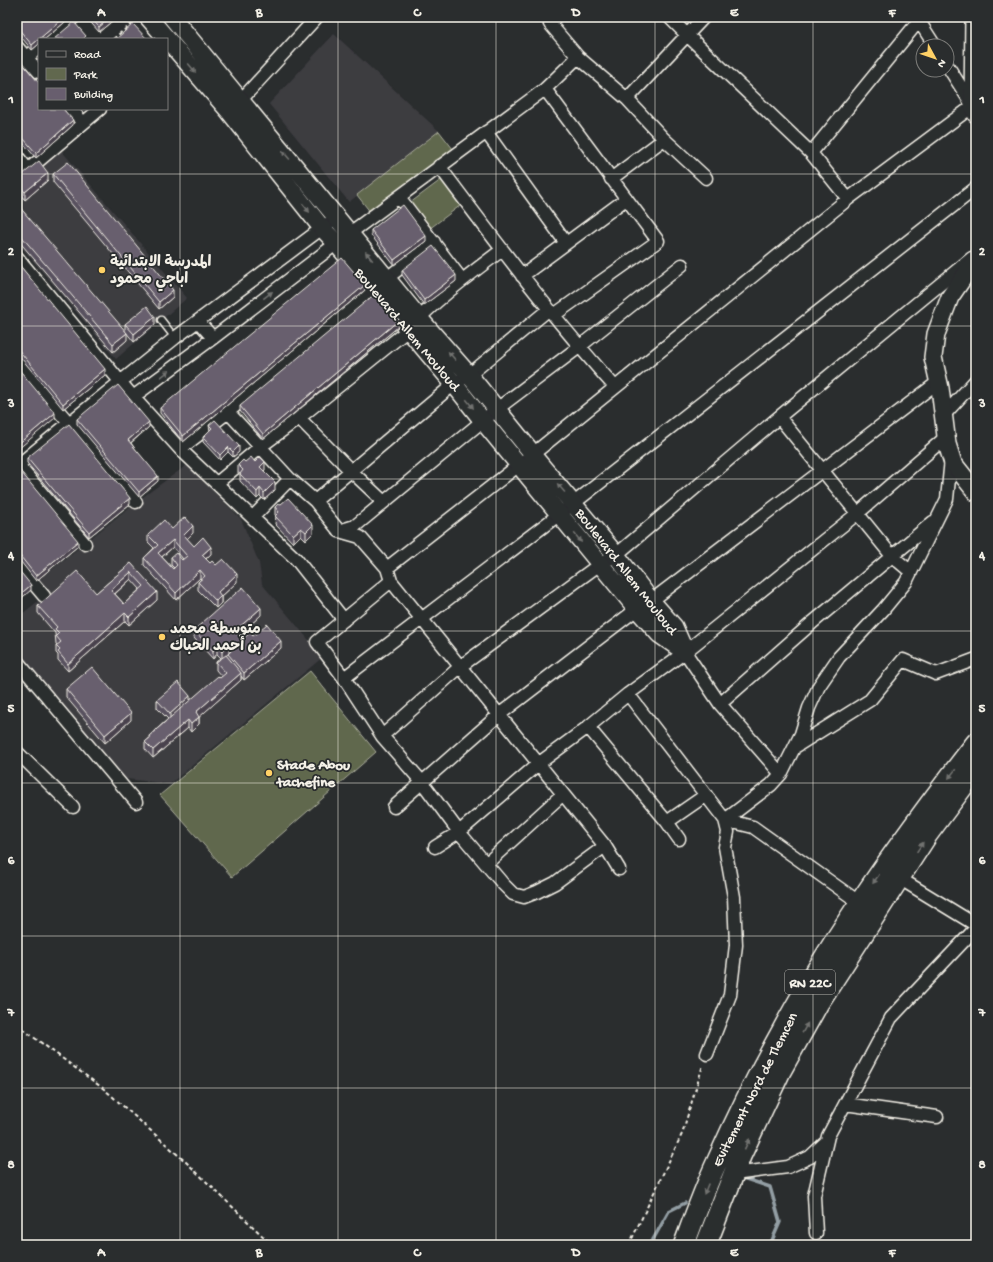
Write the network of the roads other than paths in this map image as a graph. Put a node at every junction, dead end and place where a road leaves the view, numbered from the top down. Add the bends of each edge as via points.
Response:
1 (74, 17) edge
2 (172, 17) edge
3 (317, 17) edge
4 (555, 17) edge
5 (669, 17) edge
6 (704, 17) edge
7 (974, 17) edge
8 (919, 18) edge
9 (141, 19) edge
10 (187, 34) junction
11 (687, 35) junction
12 (49, 38) edge
13 (159, 38) edge
14 (930, 38) edge
15 (17, 47) edge
16 (38, 48) edge
17 (170, 49) edge
18 (578, 57) junction
19 (27, 58) junction
20 (38, 71) edge
21 (955, 77) edge
22 (545, 89) junction
23 (627, 99) junction
24 (235, 106) junction
25 (73, 110) edge
26 (99, 110) edge
27 (975, 110) edge
28 (83, 123) junction
29 (486, 132) junction
30 (664, 139) junction
31 (811, 153) junction
32 (17, 156) edge
33 (439, 166) junction
34 (28, 170) junction
35 (706, 178) dead end
36 (611, 179) junction
37 (17, 180) edge
38 (976, 188) edge
39 (399, 198) junction
40 (848, 198) junction
41 (626, 199) junction
42 (337, 217) junction
43 (322, 228) junction
44 (343, 238) junction
45 (434, 242) junction
46 (566, 243) junction
47 (502, 250) junction
48 (976, 255) edge
49 (17, 257) edge
50 (976, 259) edge
51 (682, 265) dead end
52 (522, 276) junction
53 (388, 278) junction
54 (462, 280) junction
55 (375, 290) junction
56 (551, 312) junction
57 (161, 320) dead end
58 (198, 321) junction
59 (414, 324) junction
60 (175, 338) junction
61 (213, 338) junction
62 (579, 347) junction
63 (17, 362) edge
64 (469, 375) junction
65 (976, 380) edge
66 (120, 382) junction
67 (938, 382) junction
68 (454, 384) junction
69 (615, 387) junction
70 (134, 397) junction
71 (497, 409) junction
72 (228, 412) junction
73 (779, 416) junction
74 (943, 416) junction
75 (300, 418) junction
76 (483, 421) junction
77 (69, 423) junction
78 (946, 437) junction
79 (260, 447) junction
80 (180, 449) junction
81 (533, 454) junction
82 (951, 459) junction
83 (17, 465) edge
84 (520, 465) junction
85 (350, 470) junction
86 (823, 470) junction
87 (290, 479) junction
88 (217, 483) junction
89 (976, 491) edge
90 (315, 501) junction
91 (136, 502) dead end
92 (384, 502) junction
93 (574, 503) junction
94 (858, 513) junction
95 (560, 514) junction
96 (253, 517) junction
97 (937, 519) junction
98 (339, 531) junction
99 (85, 544) dead end
100 (616, 555) junction
101 (892, 556) junction
102 (17, 564) edge
103 (600, 564) junction
104 (387, 568) junction
105 (911, 572) junction
106 (391, 581) junction
107 (44, 596) dead end
108 (644, 605) junction
109 (422, 619) junction
110 (344, 620) junction
111 (685, 652) junction
112 (976, 659) edge
113 (18, 664) edge
114 (461, 666) junction
115 (344, 678) junction
116 (628, 694) junction
117 (720, 704) junction
118 (500, 714) junction
119 (588, 727) junction
120 (382, 736) junction
121 (976, 743) edge
122 (795, 747) junction
123 (17, 752) edge
124 (538, 764) junction
125 (976, 769) edge
126 (781, 774) junction
127 (422, 782) junction
128 (563, 794) junction
129 (706, 795) junction
130 (136, 802) dead end
131 (73, 807) dead end
132 (394, 807) dead end
133 (725, 820) junction
134 (667, 822) junction
135 (458, 832) junction
136 (679, 839) dead end
137 (605, 846) junction
138 (435, 847) dead end
139 (486, 864) junction
140 (619, 869) dead end
141 (899, 878) junction
142 (860, 902) junction
143 (976, 927) edge
144 (707, 1054) road end
145 (845, 1104) junction
146 (937, 1117) dead end
147 (826, 1142) junction
148 (734, 1174) junction
149 (816, 1233) dead end
150 (684, 1245) edge
151 (706, 1245) edge

1 - 12 street
2 - 10 main road, Boulevard Allem Mouloud
3 - 24 street
4 - 18 street via 550,24
5 - 11 street
6 - 11 street
7 - 27 main road
8 - 14 street
8 - 31 street
9 - 13 main road, Boulevard Allem Mouloud
10 - 17 street
10 - 24 main road, Boulevard Allem Mouloud
11 - 23 street
11 - 31 street
15 - 19 street
16 - 19 street
17 -> 24 main road, Boulevard Allem Mouloud
18 - 22 street
18 - 23 street
19 - 20 street
21 - 27 street
22 - 29 street
22 - 36 street
23 - 30 street
42 -> 24 main road, Boulevard Allem Mouloud
24 -> 43 main road, Boulevard Allem Mouloud
25 - 28 street
26 - 28 street
27 - 40 street
28 - 34 street
29 - 33 street
29 - 46 street
30 - 35 street
30 - 36 street
31 - 40 street
32 - 34 street
33 - 39 street
33 - 47 street
34 - 37 street
36 - 41 street
38 - 93 street
39 - 44 street
39 - 45 street
40 - 69 street
41 - 46 street
41 - 56 street via 658,241
42 - 43 street
42 - 44 main road, Boulevard Allem Mouloud
43 - 44 main road, Boulevard Allem Mouloud
43 - 58 street
53 -> 44 main road, Boulevard Allem Mouloud
44 - 55 main road, Boulevard Allem Mouloud
61 -> 44 street
45 - 53 street
45 - 54 street
46 - 52 street
47 - 52 street
47 - 54 street
48 - 73 street
49 - 66 street
50 - 67 main road via 950,297 936,334 933,357
51 - 62 street
52 - 56 street
53 - 55 street
53 - 59 main road, Boulevard Allem Mouloud
54 - 59 street
55 - 59 main road, Boulevard Allem Mouloud
55 - 72 street
56 - 62 street
56 - 64 street
57 - 60 lane
58 - 60 street
58 - 61 street
64 -> 59 main road, Boulevard Allem Mouloud
59 - 68 main road, Boulevard Allem Mouloud
59 - 75 street
60 - 66 street
70 -> 61 street
62 - 69 street
62 - 71 street
63 - 77 street
64 - 68 street
64 - 71 main road, Boulevard Allem Mouloud
65 - 74 street
66 - 70 street
66 - 77 street
67 - 74 main road
67 - 86 street
68 -> 76 main road, Boulevard Allem Mouloud
68 - 85 street
69 - 81 street
70 - 80 street
71 - 76 street
71 - 81 main road, Boulevard Allem Mouloud
72 - 79 street
72 - 80 street
73 - 86 street
73 - 100 street
74 - 78 main road
75 - 79 street
75 - 85 street
76 - 84 main road, Boulevard Allem Mouloud
76 - 92 street
77 - 83 street
77 - 91 street
78 - 82 main road
78 - 94 street
79 - 87 street
79 - 88 street
80 - 88 street
81 - 84 street
93 -> 81 main road, Boulevard Allem Mouloud
82 - 89 main road
82 - 97 street via 947,499
83 - 99 street
84 - 95 main road, Boulevard Allem Mouloud
84 - 104 street
85 - 90 street
85 - 92 street
86 - 94 street
86 - 108 street
87 - 90 street
87 - 96 street
88 - 96 street
90 - 98 street
92 - 98 street via 355,526
93 - 95 street
93 - 100 main road, Boulevard Allem Mouloud
94 - 101 street
94 - 111 street
95 -> 103 main road, Boulevard Allem Mouloud
95 - 109 street
96 - 110 street via 296,559
97 - 101 street
97 - 105 street
98 - 104 street via 360,537
100 - 103 street
100 - 108 main road, Boulevard Allem Mouloud
101 - 105 street
101 - 117 street
102 - 107 street
103 - 108 main road, Boulevard Allem Mouloud
103 - 114 street
104 - 106 street
105 - 122 street via 883,610 839,657 819,686
106 - 109 street
106 - 110 street
108 - 111 main road, Boulevard Allem Mouloud via 674,627
108 - 118 street
109 - 114 street
109 - 115 street
110 - 115 street via 317,642
111 - 116 street
111 - 117 street
112 - 122 street via 936,674 903,660 870,700
113 - 130 street
114 - 118 street
114 - 120 street
115 - 120 street
116 - 119 street
116 - 129 street
117 - 126 street
118 - 124 street
118 - 127 street
119 - 124 street
119 - 134 street
120 - 127 street
121 -> 142 highway, Evitement Nord de Tlemcen / RN 22C via 918,818
122 - 126 street
123 - 131 street
124 - 128 street
124 - 135 street
141 -> 125 highway, Evitement Nord de Tlemcen / RN 22C
126 - 133 street via 771,785
127 - 132 street
127 - 135 street
128 - 137 street
128 - 139 street
129 - 133 street
129 - 134 street
133 - 142 street via 753,826
133 - 144 street via 728,832 725,846 734,897 736,945 730,995
134 - 136 street
135 - 138 street
135 - 139 street
137 - 139 street via 555,883 524,897 513,894
137 - 140 street
141 - 143 street
148 -> 141 highway, Evitement Nord de Tlemcen / RN 22C via 780,1072 802,1032
142 -> 150 highway, Evitement Nord de Tlemcen / RN 22C via 808,986 757,1079 716,1164
143 - 145 street via 891,1018
145 - 146 street
145 - 147 street
147 - 148 street via 810,1157 788,1166
147 - 149 street via 814,1196
148 - 151 highway, Evitement Nord de Tlemcen / RN 22C

